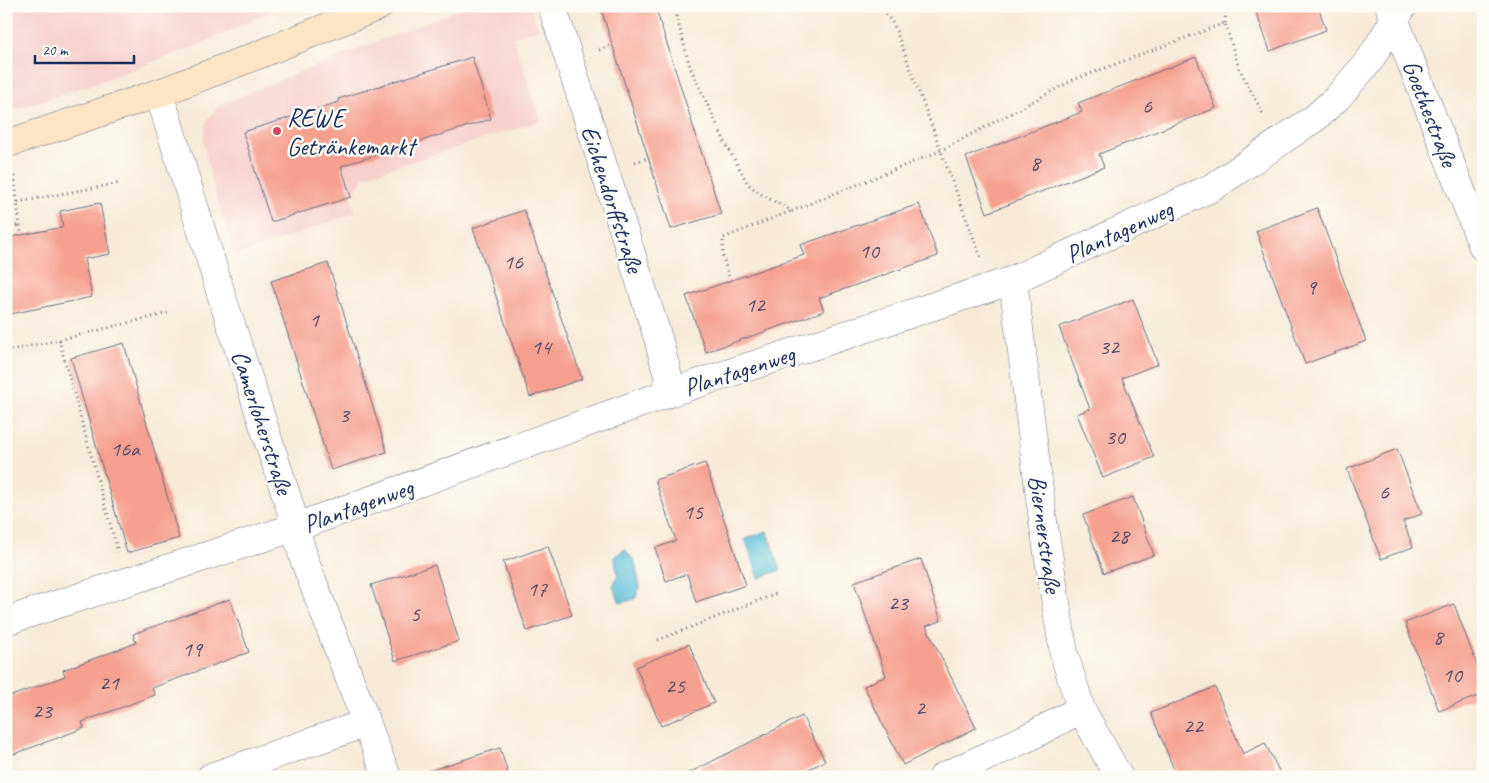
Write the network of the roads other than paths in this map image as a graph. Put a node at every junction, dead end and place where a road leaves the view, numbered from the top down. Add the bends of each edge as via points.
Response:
1 (379, 6) edge
2 (552, 6) edge
3 (1396, 11) edge
4 (159, 92) junction
5 (6, 144) edge
6 (1483, 247) edge
7 (1013, 280) junction
8 (672, 392) junction
9 (296, 527) junction
10 (6, 621) edge
11 (1081, 710) junction
12 (366, 723) junction
13 (211, 777) edge
14 (387, 777) edge
15 (943, 777) edge
16 (1119, 777) edge

1 - 4 street
2 - 8 street, Eichendorffstraße via 658,338
3 - 6 street, Goethestraße
3 - 7 street, Plantagenweg via 1368,61 1337,98 1278,144 1213,188
4 - 5 street
4 - 9 street, Camerloherstraße
7 - 8 street, Plantagenweg
7 - 11 street, Biernerstraße via 1056,604 1064,654
8 - 9 street, Plantagenweg
9 - 10 street, Plantagenweg
9 - 12 street, Camerloherstraße via 304,559
11 - 15 street
11 - 16 street, Biernerstraße
12 - 13 street
12 - 14 street, Camerloherstraße

